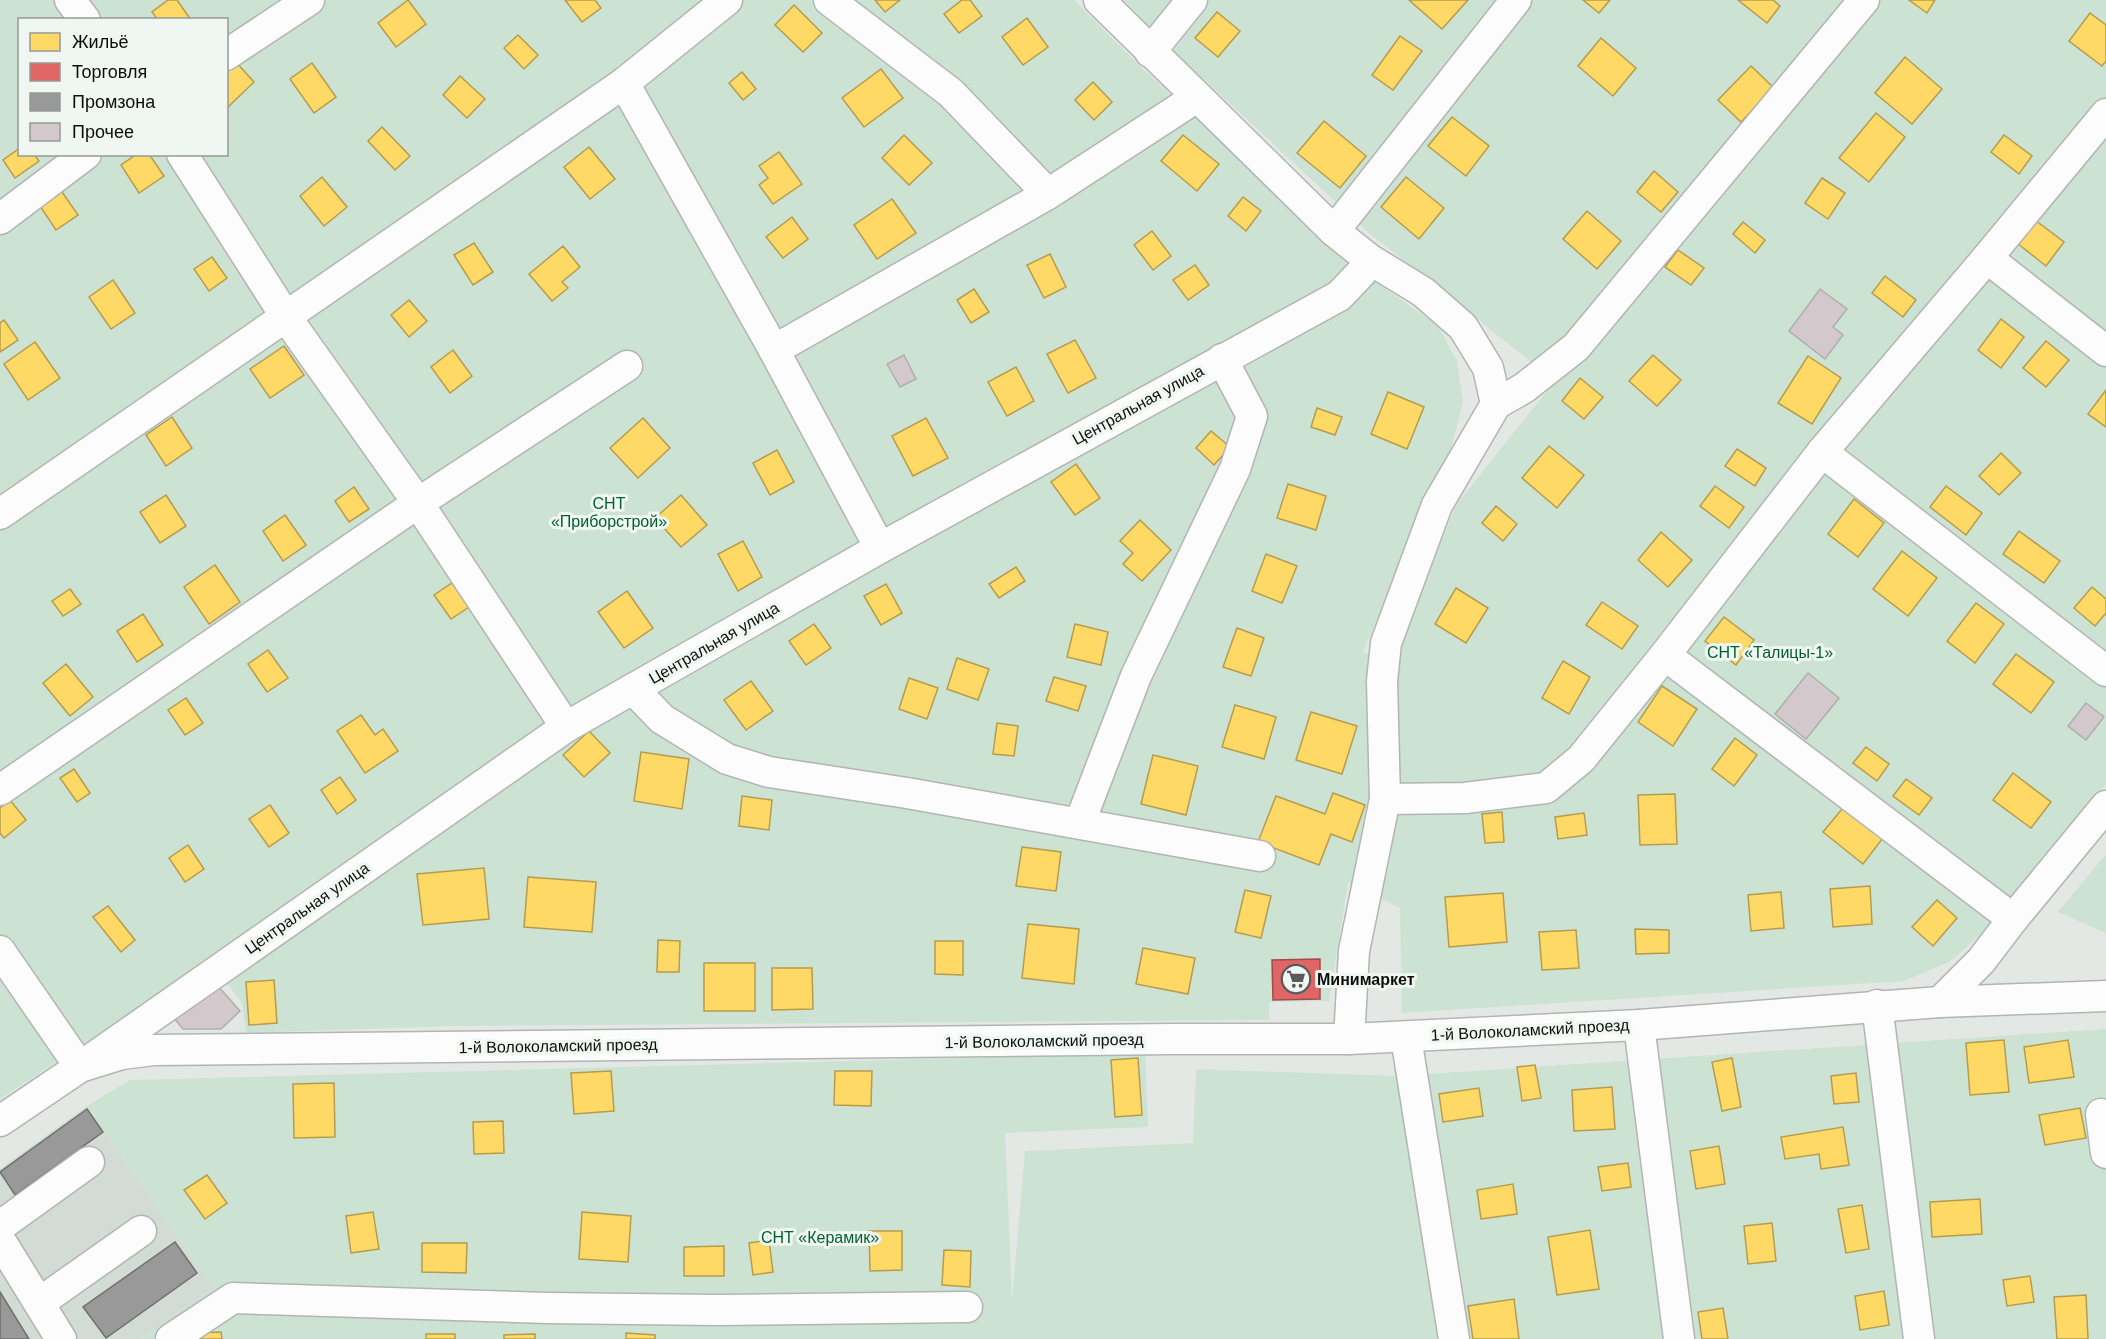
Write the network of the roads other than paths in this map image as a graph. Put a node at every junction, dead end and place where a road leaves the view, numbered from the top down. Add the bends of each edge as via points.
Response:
1 (70, 0) edge
2 (309, 0) edge
3 (727, 0) edge
4 (829, 0) edge
5 (1099, 0) edge
6 (1192, 0) edge
7 (1516, 0) edge
8 (1864, 0) edge
9 (84, 18) edge
10 (1150, 52) junction
11 (228, 54) edge
12 (624, 83) junction
13 (1197, 97) junction
14 (2106, 114) edge
15 (83, 156) edge
16 (183, 156) edge
17 (1048, 194) junction
18 (0, 219) edge
19 (1334, 231) junction
20 (1987, 258) junction
21 (1369, 259) junction
22 (286, 317) junction
23 (774, 350) junction
24 (2106, 351) edge
25 (1222, 359) junction
26 (627, 366) dead end
27 (1496, 404) junction
28 (1822, 452) junction
29 (418, 503) junction
30 (0, 514) edge
31 (880, 549) junction
32 (1665, 655) junction
33 (2106, 671) edge
34 (633, 689) junction
35 (566, 727) junction
36 (0, 790) edge
37 (1385, 799) junction
38 (2106, 806) edge
39 (1080, 822) junction
40 (1260, 856) dead end
41 (2013, 919) junction
42 (0, 951) edge
43 (2106, 996) edge
44 (1940, 1002) junction
45 (1877, 1005) junction
46 (1639, 1025) junction
47 (1406, 1037) junction
48 (1349, 1039) junction
49 (80, 1067) junction
50 (2101, 1114) dead end
51 (0, 1121) edge
52 (2106, 1153) edge
53 (89, 1162) dead end
54 (0, 1226) edge
55 (141, 1231) dead end
56 (0, 1240) edge
57 (39, 1303) junction
58 (967, 1307) dead end
59 (61, 1339) edge
60 (171, 1339) edge
61 (1454, 1339) edge
62 (1679, 1339) edge
63 (1919, 1339) edge

1 - 9 street
2 - 11 street
3 - 12 street
4 - 17 street via 951,93
5 - 10 street
6 - 10 street
7 - 19 street
8 - 27 street via 1576,347 1524,388
10 - 13 street
12 - 22 street
12 - 23 street
13 - 17 street
13 - 19 street
14 - 20 street
15 - 18 street
16 - 22 street
17 - 23 street
19 - 21 street
20 - 24 street
20 - 28 street
21 - 25 street, Центральная улица via 1339,296
21 - 27 street via 1423,292 1463,327 1488,368
22 - 29 street
22 - 30 street
23 - 31 street
25 - 31 street, Центральная улица
25 - 39 street via 1252,416 1235,469 1136,676
26 - 29 street
27 - 37 street via 1437,505 1386,643 1382,681
28 - 32 street
28 - 33 street
29 - 35 street
29 - 36 street
31 - 34 street, Центральная улица
32 - 37 street via 1581,759 1546,788 1465,798
32 - 41 street
34 - 35 street, Центральная улица
34 - 39 street via 662,719 726,759 769,772
35 - 49 street, Центральная улица
37 - 48 street via 1354,951
38 - 41 street
39 - 40 street
41 - 44 street via 1981,961
42 - 49 street
43 - 44 street, 1-й Волоколамский проезд
44 - 45 street, 1-й Волоколамский проезд
45 - 46 street, 1-й Волоколамский проезд
45 - 63 street
46 - 47 street, 1-й Волоколамский проезд
46 - 62 street
47 - 48 street, 1-й Волоколамский проезд
47 - 61 street
48 - 49 street, 1-й Волоколамский проезд via 181,1049 122,1054
49 - 51 street, 1-й Волоколамский проезд
50 - 52 street
53 - 54 street
55 - 57 street
56 - 57 street
57 - 59 street
58 - 60 street via 581,1309 233,1298

